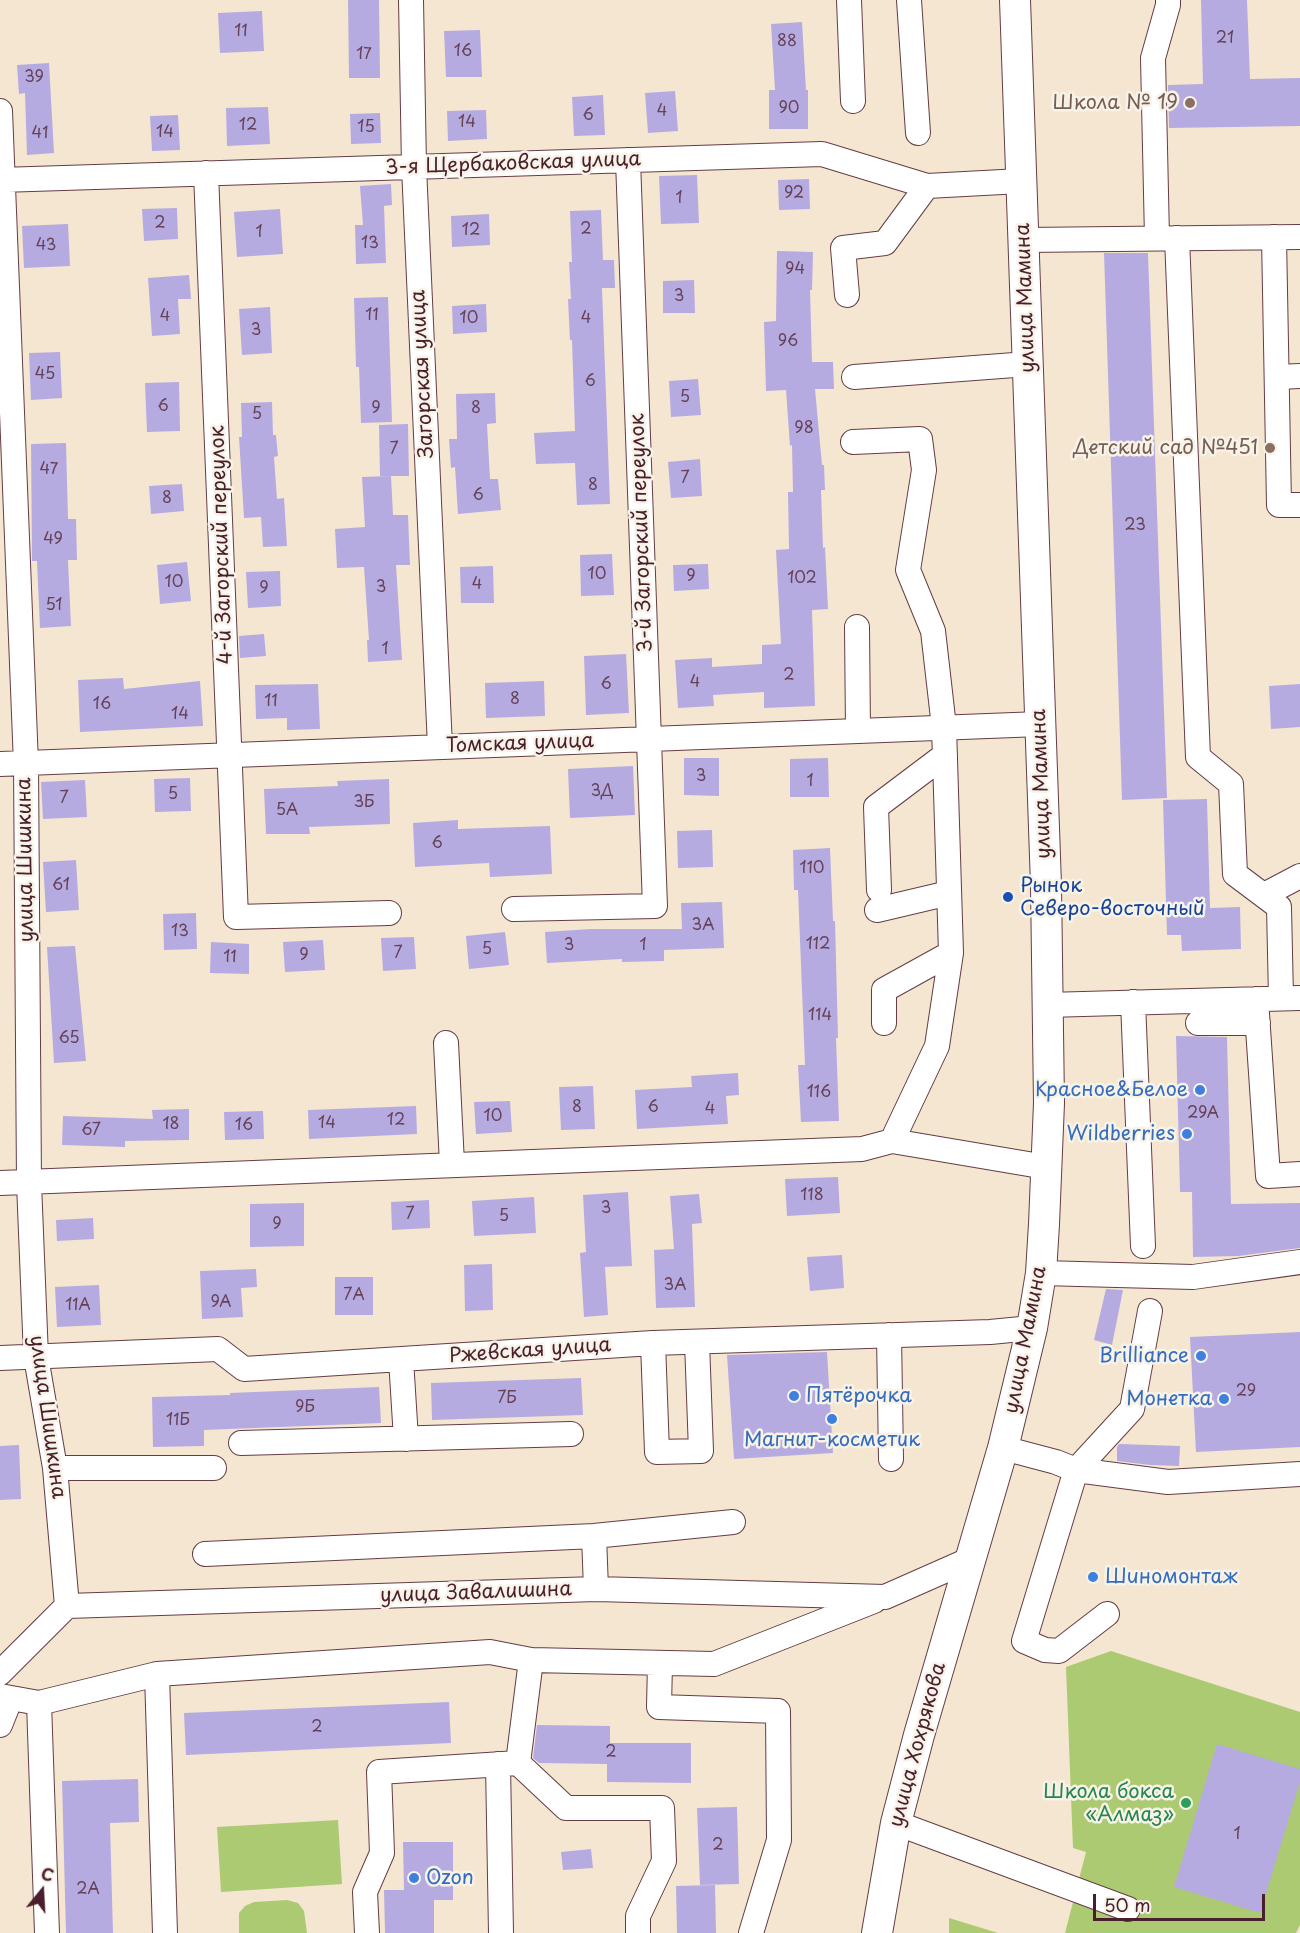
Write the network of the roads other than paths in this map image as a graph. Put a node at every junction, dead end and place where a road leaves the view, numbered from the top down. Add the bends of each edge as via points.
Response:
1 (411, 0) edge
2 (849, 0) edge
3 (909, 0) edge
4 (1015, 0) edge
5 (1168, 0) edge
6 (853, 101) dead end
7 (0, 111) edge
8 (918, 133) dead end
9 (628, 160) junction
10 (414, 167) junction
11 (206, 173) junction
12 (1, 180) edge
13 (1021, 181) junction
14 (927, 186) junction
15 (1274, 237) junction
16 (1300, 237) edge
17 (1167, 238) junction
18 (1024, 240) junction
19 (847, 296) dead end
20 (1028, 364) junction
21 (1288, 376) edge
22 (854, 377) dead end
23 (853, 442) dead end
24 (1300, 505) edge
25 (857, 627) dead end
26 (1041, 724) junction
27 (944, 727) junction
28 (858, 731) junction
29 (649, 739) junction
30 (440, 747) junction
31 (945, 755) junction
32 (231, 756) junction
33 (0, 764) edge
34 (26, 764) junction
35 (1300, 876) edge
36 (949, 893) junction
37 (1264, 895) junction
38 (514, 909) dead end
39 (389, 913) dead end
40 (951, 953) junction
41 (1290, 998) edge
42 (1256, 999) junction
43 (1134, 1002) junction
44 (1047, 1005) junction
45 (884, 1023) dead end
46 (1198, 1023) dead end
47 (1258, 1023) junction
48 (446, 1043) dead end
49 (892, 1141) junction
50 (452, 1164) junction
51 (1046, 1167) junction
52 (1300, 1174) edge
53 (0, 1183) edge
54 (29, 1183) junction
55 (1143, 1246) dead end
56 (1300, 1262) edge
57 (1041, 1273) junction
58 (1150, 1311) dead end
59 (1032, 1328) junction
60 (889, 1335) junction
61 (696, 1342) junction
62 (653, 1343) junction
63 (36, 1357) junction
64 (0, 1358) edge
65 (401, 1359) junction
66 (571, 1434) dead end
67 (406, 1439) junction
68 (241, 1443) dead end
69 (1003, 1448) junction
70 (891, 1459) dead end
71 (56, 1468) junction
72 (214, 1468) dead end
73 (1076, 1470) junction
74 (1300, 1474) edge
75 (733, 1522) dead end
76 (594, 1536) junction
77 (205, 1554) dead end
78 (971, 1559) junction
79 (596, 1589) junction
80 (885, 1597) junction
81 (67, 1606) junction
82 (1107, 1614) dead end
83 (531, 1660) junction
84 (660, 1663) junction
85 (0, 1673) edge
86 (157, 1674) junction
87 (5, 1698) edge
88 (39, 1703) junction
89 (0, 1725) edge
90 (508, 1763) junction
91 (896, 1823) junction
92 (1128, 1909) dead end
93 (47, 1933) edge
94 (165, 1933) edge
95 (367, 1933) edge
96 (501, 1933) edge
97 (638, 1933) edge
98 (750, 1933) edge
99 (877, 1933) edge

1 - 10 street, Загорская улица
2 - 6 street
3 - 8 street
4 - 13 main road, улица Мамина
5 - 17 street via 1153,58
7 - 12 street, улица Шишкина
9 - 10 street, 3-я Щербаковская улица
9 - 14 street, 3-я Щербаковская улица via 822,154
9 - 29 street, 3-й Загорский переулок
10 - 11 street, 3-я Щербаковская улица
10 - 30 street, Загорская улица
11 - 12 street, 3-я Щербаковская улица
11 - 32 street, 4-й Загорский переулок
12 - 34 street, улица Шишкина
13 - 14 street, 3-я Щербаковская улица
13 - 18 main road, улица Мамина
14 - 19 street via 885,243 843,248
15 - 16 street
15 - 17 street
15 - 21 street
17 - 18 street
17 - 37 street via 1198,757 1231,784 1236,874
18 - 20 main road, улица Мамина
20 - 22 street
20 - 26 main road, улица Мамина
21 - 24 street via 1279,506
23 - 27 street via 920,439 924,470 908,570 933,631
25 - 28 street
26 - 27 street, Томская улица
26 - 44 main road, улица Мамина
27 - 28 street, Томская улица
27 - 31 street
28 - 29 street, Томская улица
29 - 30 street, Томская улица
29 - 38 street, 3-й Загорский переулок via 655,906
30 - 32 street, Томская улица
31 - 36 street
31 - 36 street via 876,807 878,900
32 - 34 street, Томская улица
32 - 39 street, 4-й Загорский переулок via 236,917
33 - 34 street, Томская улица
34 - 54 street, улица Шишкина
35 - 37 street
36 - 40 street
37 - 41 street via 1279,907
40 - 45 street via 884,990
40 - 49 street via 937,1046
41 - 42 street
42 - 43 street
42 - 47 street
43 - 44 street
43 - 55 street
44 - 51 main road, улица Мамина
46 - 47 street
47 - 52 street via 1268,1176
48 - 50 street
49 - 50 street via 862,1149
49 - 51 street
50 - 54 street
51 - 57 main road, улица Мамина
53 - 54 street
54 - 63 street, улица Шишкина
56 - 57 street via 1193,1277
57 - 59 main road, улица Мамина
58 - 73 street via 1132,1408
59 - 60 street, Ржевская улица
59 - 69 main road, улица Мамина
60 - 61 street, Ржевская улица
60 - 70 street
61 - 62 street, Ржевская улица
61 - 62 street via 701,1451 668,1452 657,1452
62 - 65 street, Ржевская улица
63 - 64 street, Ржевская улица
63 - 65 street, Ржевская улица via 218,1349 244,1369
63 - 71 street, улица Шишкина
65 - 67 street
66 - 67 street
67 - 68 street
69 - 73 street
69 - 78 main road, улица Мамина
71 - 72 street
71 - 81 street, улица Шишкина
73 - 74 street via 1167,1482
73 - 82 street via 1024,1641 1046,1650 1059,1650
75 - 76 street
76 - 77 street
76 - 79 street
78 - 80 street, улица Завалишина
78 - 91 main road, улица Хохрякова
79 - 80 street, улица Завалишина
79 - 81 street, улица Завалишина
80 - 84 street via 714,1664
81 - 85 street
83 - 84 street
83 - 86 street via 490,1652
83 - 90 street
84 - 98 street via 659,1707 778,1711 779,1840
86 - 88 street
86 - 94 street
87 - 88 street
87 - 89 street
88 - 93 street
90 - 95 street via 380,1772 382,1852 365,1892
90 - 96 street
90 - 97 street via 566,1808 662,1808 664,1861 638,1916
91 - 92 street
91 - 99 main road, улица Хохрякова

